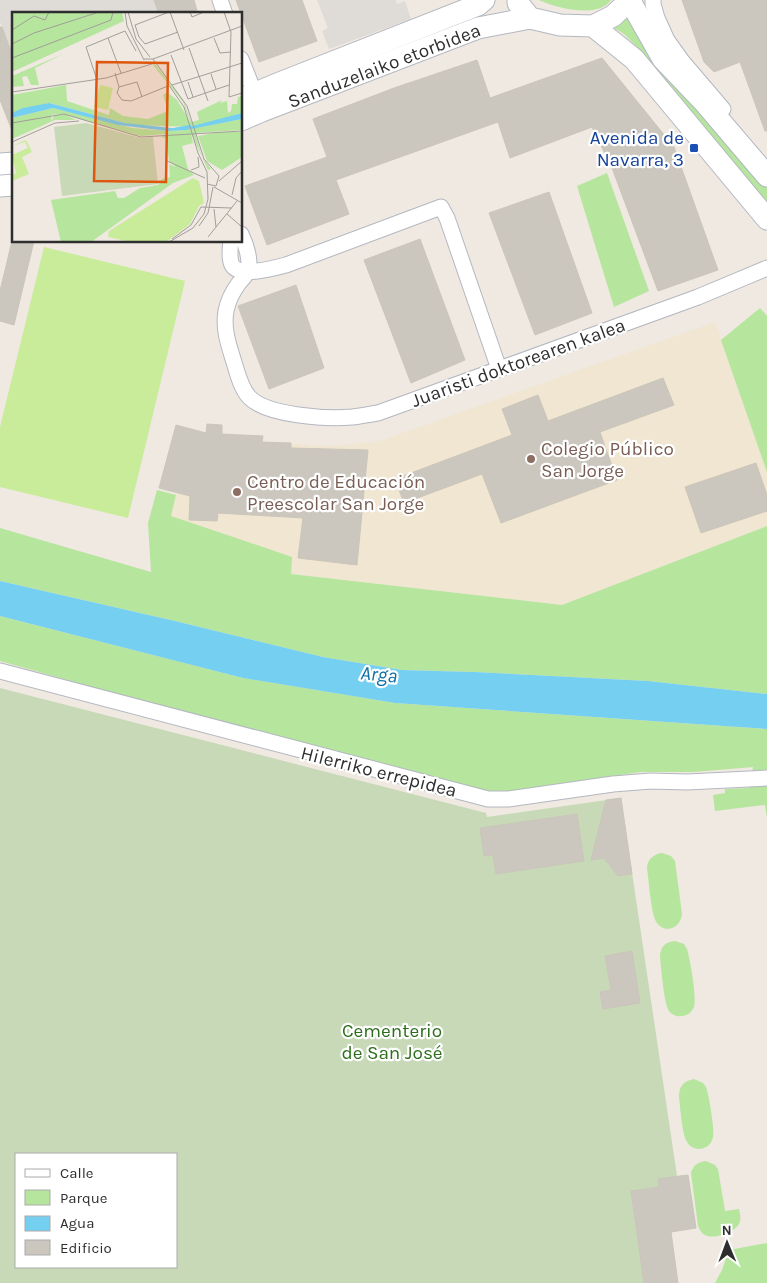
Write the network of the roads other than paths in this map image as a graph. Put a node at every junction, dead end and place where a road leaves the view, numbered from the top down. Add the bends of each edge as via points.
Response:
1 (220, 0) edge
2 (484, 0) edge
3 (518, 0) edge
4 (630, 0) edge
5 (653, 0) edge
6 (224, 12) edge
7 (530, 18) junction
8 (593, 26) junction
9 (242, 63) edge
10 (252, 101) edge
11 (242, 118) edge
12 (737, 140) junction
13 (767, 176) edge
14 (767, 218) edge
15 (242, 238) edge
16 (231, 242) edge
17 (767, 268) edge
18 (248, 272) junction
19 (500, 369) junction
20 (0, 671) edge
21 (767, 778) edge

1 - 6 street
2 - 10 main road, Sanduzelaiko etorbidea
3 - 7 main road
4 - 8 main road via 613,16
4 - 12 main road via 663,59
5 - 12 street via 667,40 725,111
7 - 8 main road via 560,25
7 - 10 main road, Sanduzelaiko etorbidea via 478,28
8 - 14 main road via 634,59
9 - 10 street
10 - 11 main road, Sanduzelaiko etorbidea
12 - 13 main road
15 - 18 street
16 - 18 street via 232,266
17 - 19 street, Juaristi doktorearen kalea via 698,297
18 - 19 street via 286,265 441,207
18 - 19 street, Juaristi doktorearen kalea via 229,300 224,328 245,390 262,406 319,417 378,413
20 - 21 street, Hilerriko errepidea via 488,799 651,781

